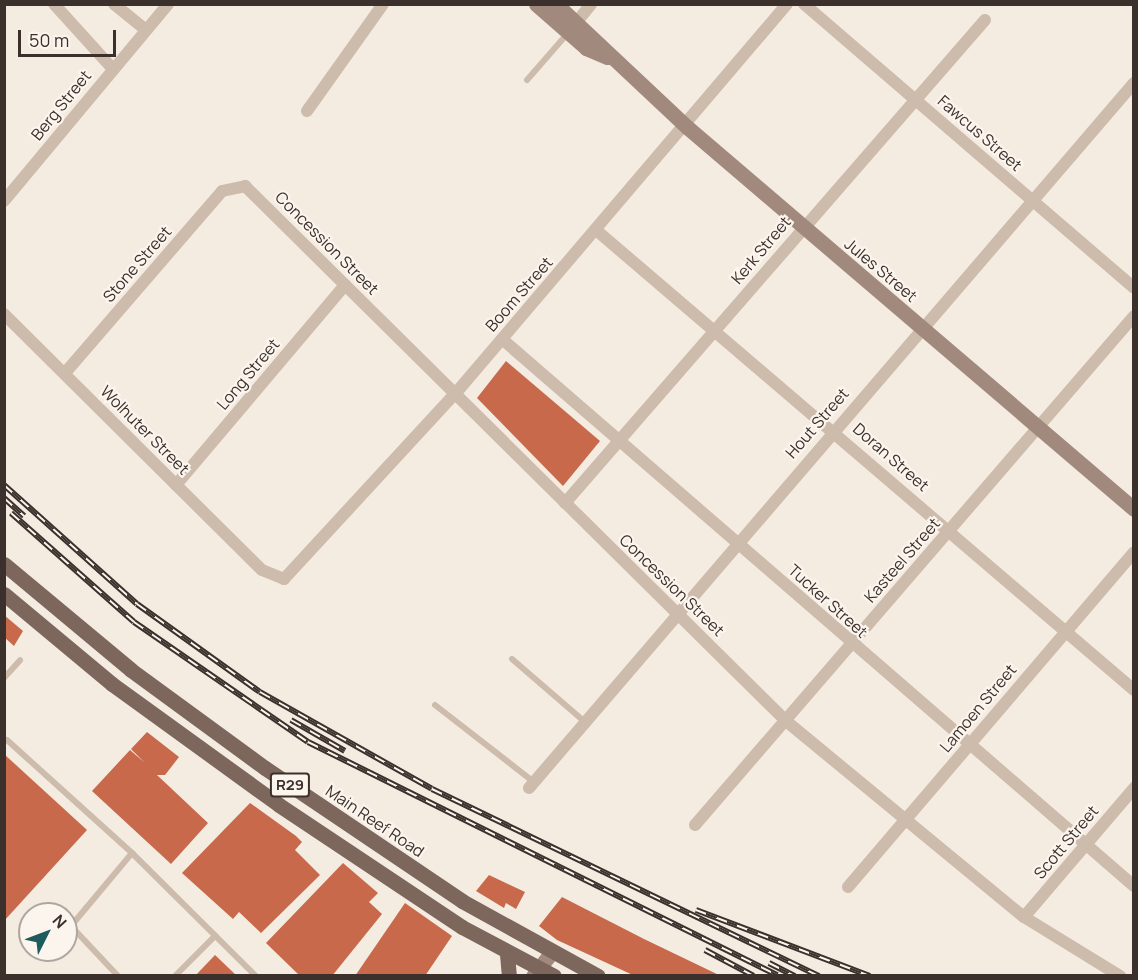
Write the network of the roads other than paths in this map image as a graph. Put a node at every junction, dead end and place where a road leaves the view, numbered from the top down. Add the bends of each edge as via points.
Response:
1 (54, 4) edge
2 (114, 4) edge
3 (168, 4) edge
4 (383, 4) edge
5 (536, 4) edge
6 (556, 4) edge
7 (591, 4) edge
8 (787, 4) edge
9 (804, 4) edge
10 (985, 20) dead end
11 (572, 27) junction
12 (146, 30) junction
13 (112, 68) junction
14 (527, 80) dead end
15 (1133, 84) edge
16 (915, 99) junction
17 (307, 111) dead end
18 (687, 127) junction
19 (239, 184) joint
20 (1032, 199) junction
21 (4, 201) edge
22 (802, 226) junction
23 (596, 230) junction
24 (345, 285) junction
25 (1134, 288) edge
26 (4, 314) edge
27 (1134, 316) edge
28 (921, 327) junction
29 (715, 330) junction
30 (502, 339) junction
31 (64, 373) junction
32 (455, 394) junction
33 (833, 429) junction
34 (1040, 429) junction
35 (618, 441) junction
36 (176, 485) junction
37 (565, 503) junction
38 (1134, 509) edge
39 (950, 530) junction
40 (736, 540) junction
41 (1134, 552) edge
42 (4, 564) edge
43 (262, 570) joint
44 (4, 594) edge
45 (677, 613) junction
46 (1065, 632) junction
47 (851, 644) junction
48 (512, 659) dead end
49 (20, 660) dead end
50 (4, 678) edge
51 (1134, 690) edge
52 (435, 705) dead end
53 (786, 721) junction
54 (585, 722) junction
55 (7, 740) dead end
56 (968, 744) junction
57 (531, 785) joint
58 (1134, 788) edge
59 (903, 822) junction
60 (694, 825) dead end
61 (1084, 846) junction
62 (132, 853) junction
63 (1134, 886) edge
64 (848, 887) dead end
65 (1024, 917) junction
66 (215, 936) junction
67 (551, 953) junction
68 (507, 954) junction
69 (536, 972) edge
70 (1118, 974) edge
71 (118, 975) edge
72 (175, 975) edge
73 (256, 975) edge
74 (509, 975) edge
75 (554, 975) edge
76 (598, 975) edge

1 - 13 street
2 - 12 street
3 - 12 street, Berg Street
4 - 17 street
5 - 11 main road, Jules Street
6 - 11 main road, Jules Street
7 - 11 street
8 - 18 street, Boom Street
9 - 16 street, Fawcus Street
10 - 16 street, Kerk Street
11 - 14 lane
11 - 18 main road, Jules Street
12 - 13 street, Berg Street
13 - 21 street, Berg Street
15 - 20 street, Hout Street
16 - 20 street, Fawcus Street
16 - 22 street, Kerk Street
18 - 22 main road, Jules Street
18 - 23 street, Boom Street
19 - 24 street, Concession Street
19 - 31 street, Stone Street via 222,191
20 - 25 street, Fawcus Street
20 - 28 street, Hout Street
22 - 28 main road, Jules Street
22 - 29 street, Kerk Street
23 - 29 street, Doran Street
23 - 30 street, Boom Street
24 - 32 street, Concession Street
24 - 36 street, Long Street
26 - 31 street, Wolhuter Street
27 - 34 street, Kasteel Street
28 - 33 street, Hout Street
28 - 34 main road, Jules Street
29 - 33 street, Doran Street
29 - 35 street, Kerk Street
30 - 32 street, Boom Street
30 - 35 street, Tucker Street
31 - 36 street, Wolhuter Street
32 - 37 street, Concession Street
32 - 43 street, Boom Street via 290,575 277,580
33 - 39 street, Doran Street
33 - 40 street, Hout Street
34 - 38 main road, Jules Street
34 - 39 street, Kasteel Street
35 - 37 street, Kerk Street
35 - 40 street, Tucker Street
36 - 43 street, Wolhuter Street
37 - 45 street, Concession Street
39 - 46 street, Doran Street
39 - 47 street, Kasteel Street
40 - 45 street, Hout Street
40 - 47 street, Tucker Street
41 - 46 street, Lamoen Street
42 - 67 main road, Main Reef Road / R29 via 131,670 265,768 416,871
44 - 68 main road, R29 via 203,752
45 - 53 street, Concession Street
45 - 54 street, Hout Street
46 - 51 street, Doran Street
46 - 56 street, Lamoen Street
47 - 53 street, Kasteel Street
47 - 56 street, Tucker Street
48 - 54 lane
49 - 50 lane
52 - 57 lane
53 - 59 street, Concession Street
53 - 60 street, Kasteel Street
54 - 57 street, Hout Street
55 - 62 lane
56 - 59 street, Lamoen Street
56 - 61 street, Tucker Street
58 - 61 street, Scott Street
59 - 64 street, Lamoen Street
59 - 65 street, Concession Street
61 - 63 street, Tucker Street
61 - 65 street, Scott Street
62 - 66 lane
62 - 71 lane via 71,926
65 - 70 street, Concession Street
66 - 72 lane
66 - 73 lane
67 - 69 main road
67 - 76 main road, Main Reef Road / R29
68 - 69 main road, R29
68 - 74 main road
69 - 75 main road, R29

